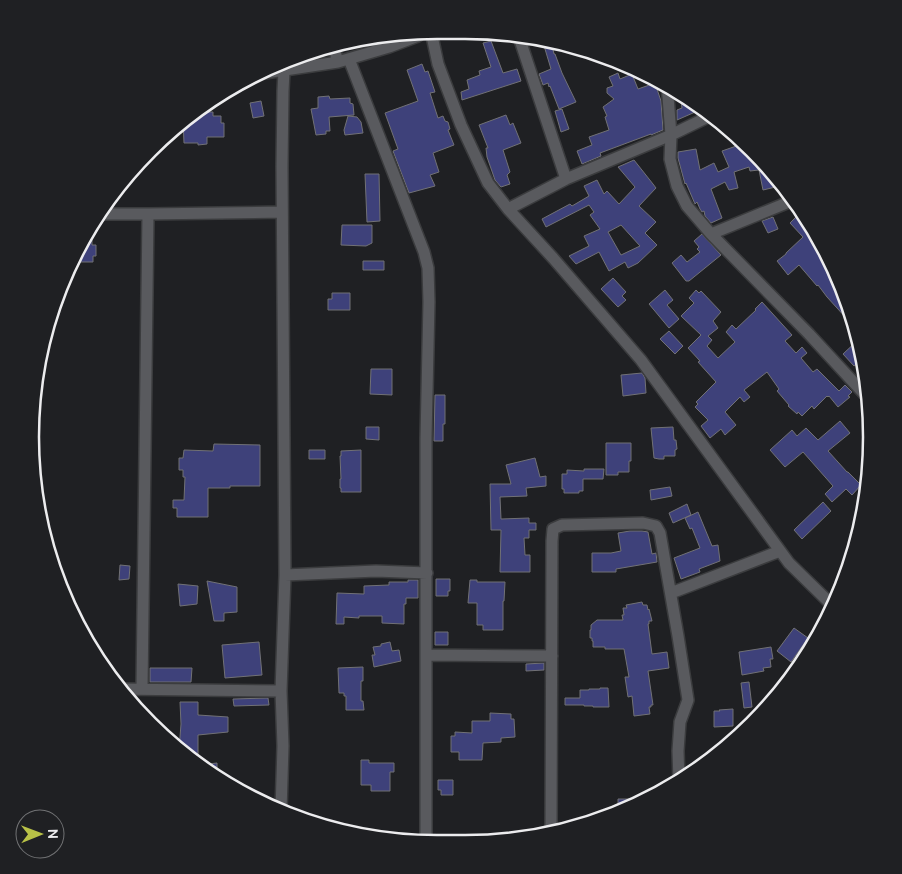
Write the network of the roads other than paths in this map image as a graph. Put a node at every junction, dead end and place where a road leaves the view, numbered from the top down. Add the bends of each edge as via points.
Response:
1 (433, 39) edge
2 (407, 40) edge
3 (521, 43) edge
4 (338, 51) edge
5 (344, 60) junction
6 (284, 70) joint
7 (668, 94) edge
8 (704, 119) edge
9 (671, 135) junction
10 (566, 179) junction
11 (787, 203) edge
12 (508, 209) junction
13 (282, 212) junction
14 (107, 214) edge
15 (148, 214) junction
16 (711, 234) junction
17 (860, 390) edge
18 (780, 551) junction
19 (427, 573) junction
20 (285, 575) junction
21 (671, 594) junction
22 (828, 601) edge
23 (426, 656) junction
24 (552, 656) junction
25 (129, 689) edge
26 (142, 689) junction
27 (281, 691) junction
28 (679, 773) edge
29 (281, 803) edge
30 (551, 826) edge
31 (426, 835) edge

1 - 12 street via 438,64 461,124 488,183
2 - 5 street
3 - 10 street
4 - 5 street
5 - 6 street
5 - 19 street via 428,268
6 - 13 street
7 - 9 street
8 - 9 street
9 - 10 street
9 - 16 street via 670,159 677,186 687,206
10 - 12 street
11 - 16 street
12 - 18 street via 641,360
13 - 15 street
13 - 20 street
14 - 15 street
15 - 26 street
16 - 17 street
18 - 21 street
18 - 22 street
19 - 20 street
19 - 23 street
20 - 27 street
21 - 24 street via 656,526 643,523 562,525 553,529
21 - 28 street via 688,700 680,722
23 - 24 street
23 - 31 street
24 - 30 street
25 - 26 street
26 - 27 street
27 - 29 street

